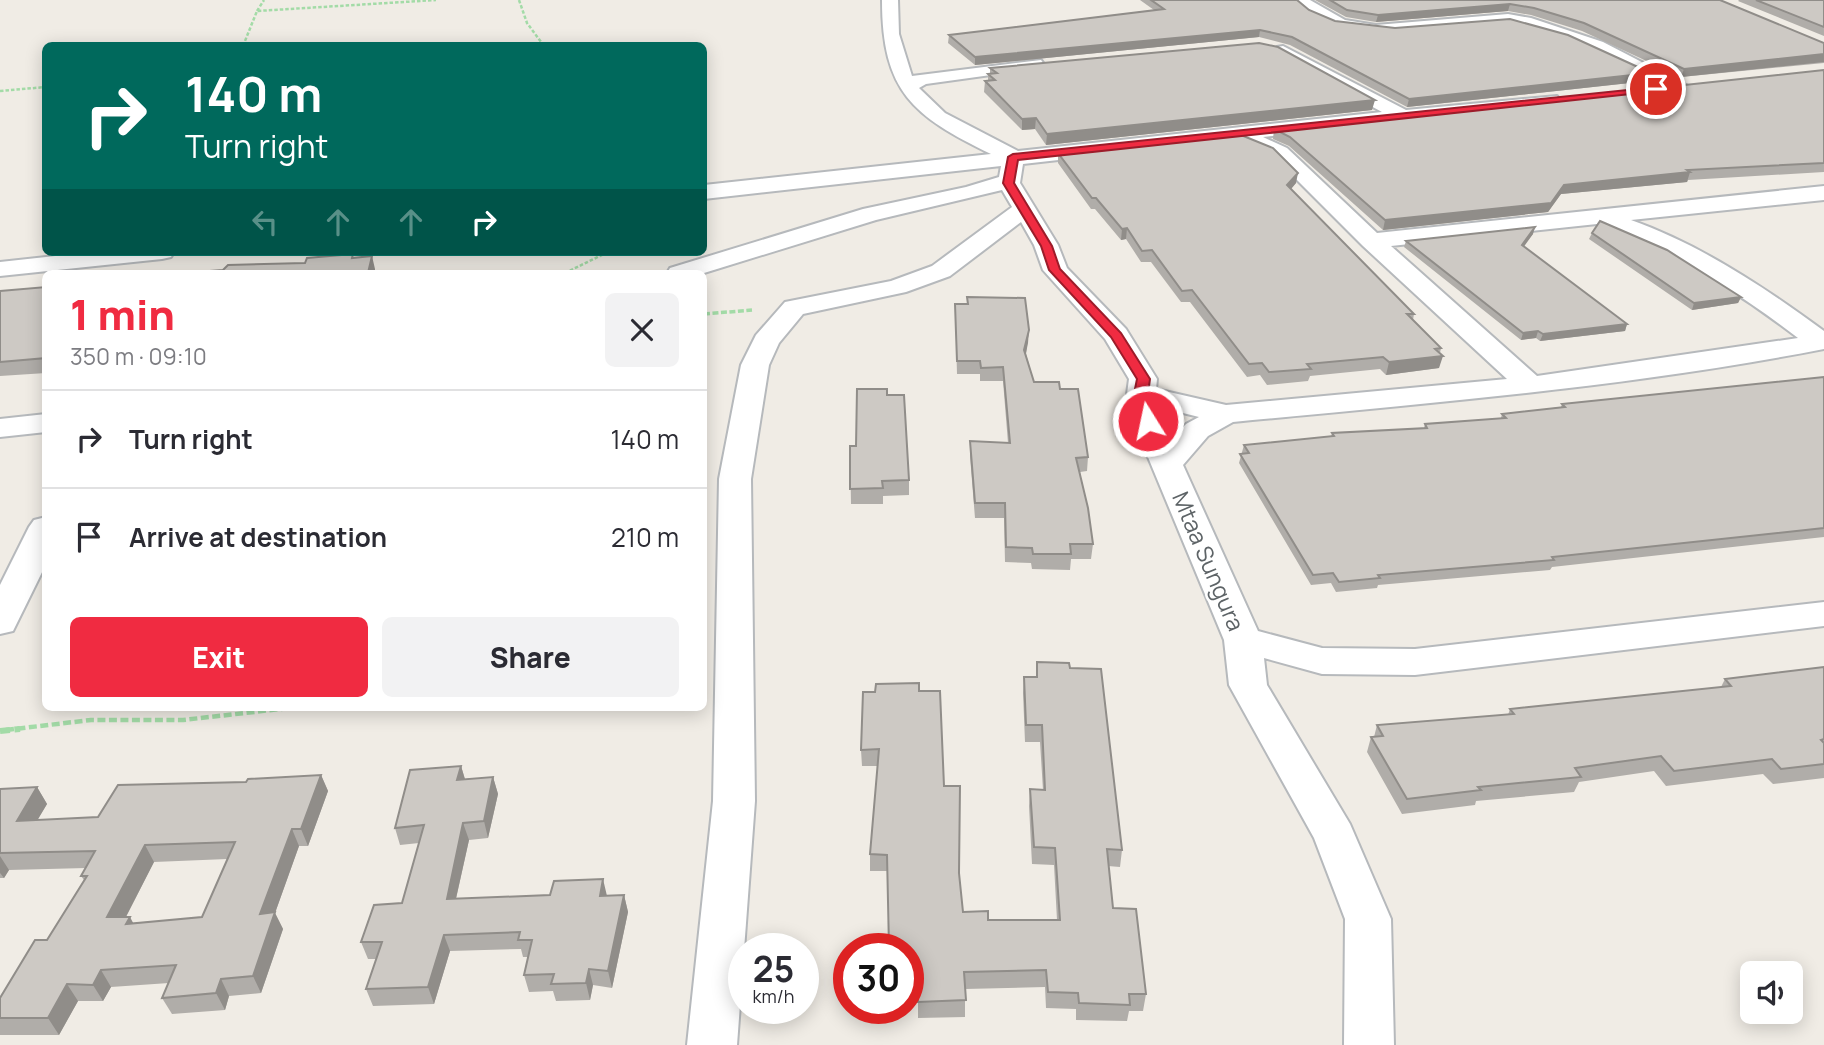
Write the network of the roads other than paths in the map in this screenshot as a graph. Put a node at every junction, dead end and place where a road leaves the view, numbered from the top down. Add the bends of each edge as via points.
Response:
1 (890, 0) edge
2 (1298, 0) edge
3 (1503, 0) edge
4 (1555, 27) junction
5 (1281, 44) edge
6 (1052, 63) edge
7 (908, 86) junction
8 (1641, 91) edge
9 (1574, 97) edge
10 (1401, 115) junction
11 (1319, 124) junction
12 (1234, 133) junction
13 (1280, 152) junction
14 (1012, 183) junction
15 (707, 192) edge
16 (1824, 193) edge
17 (1594, 216) junction
18 (1371, 241) junction
19 (124, 256) edge
20 (0, 269) edge
21 (689, 270) edge
22 (1822, 341) edge
23 (1531, 385) junction
24 (1141, 394) junction
25 (1226, 415) junction
26 (42, 423) edge
27 (0, 428) edge
28 (1167, 464) junction
29 (42, 535) edge
30 (1824, 614) edge
31 (0, 622) edge
32 (1243, 640) junction
33 (712, 1045) edge
34 (1369, 1045) edge

1 - 7 street via 894,57
2 - 4 street via 1329,32 1508,19
3 - 4 street
4 - 8 street via 1688,86
5 - 10 street
6 - 7 street via 921,79
7 - 14 street via 921,105
9 - 10 street
10 - 11 street
11 - 12 street
11 - 13 street
12 - 13 street
12 - 14 street
13 - 18 street
14 - 15 street via 953,163
14 - 21 street via 871,214
14 - 24 street, Mtaa Sungura via 1055,270 1116,335 1143,379
14 - 33 street via 941,271 897,287 794,309 766,341 755,365 735,479 734,801
16 - 17 street
17 - 18 street
17 - 22 street via 1653,235 1699,260 1758,293
18 - 23 street
19 - 20 street
22 - 23 street
23 - 25 street
24 - 25 street
24 - 28 street, Mtaa Sungura
25 - 28 street via 1197,430
26 - 27 street
28 - 32 street, Mtaa Sungura
29 - 31 street
30 - 32 street, Mtaa Sungura via 1415,662 1322,661
32 - 34 street via 1248,685 1335,836 1368,919

